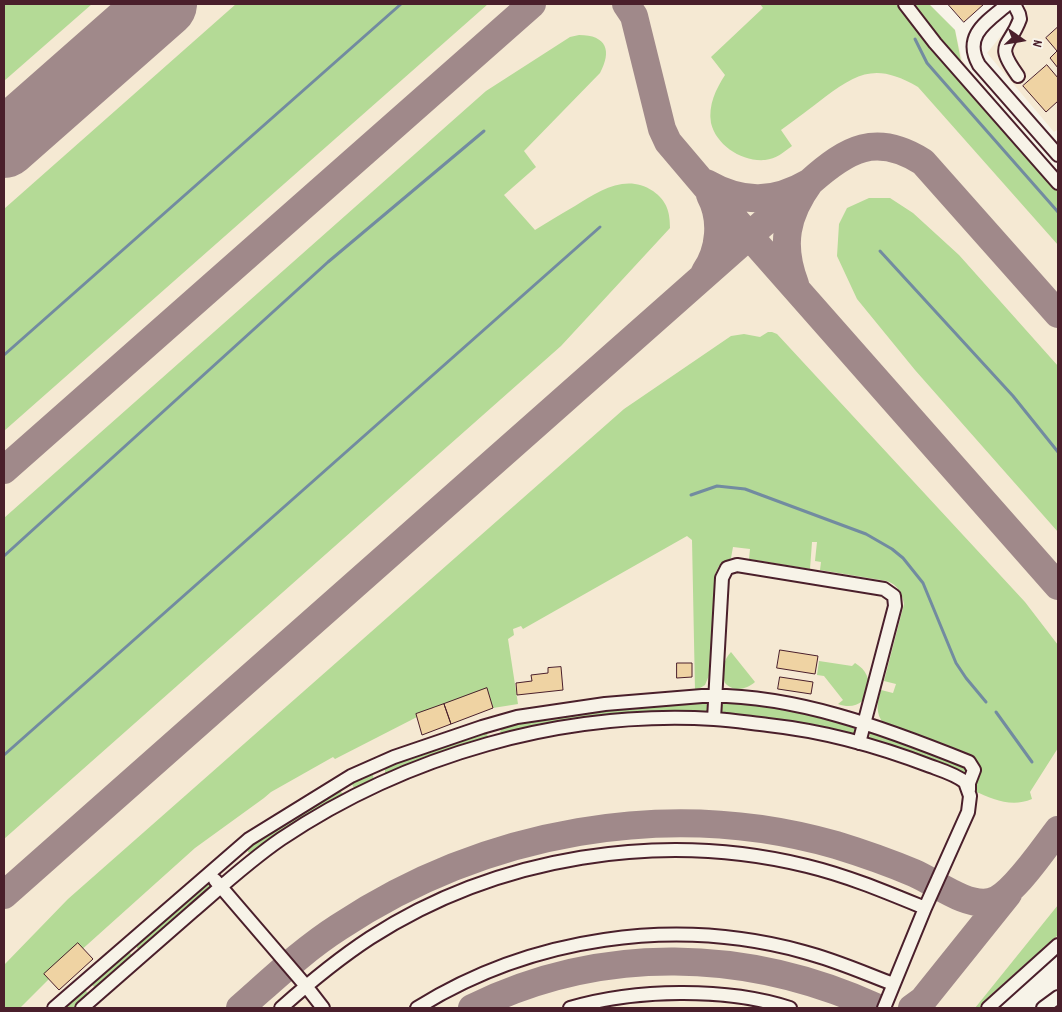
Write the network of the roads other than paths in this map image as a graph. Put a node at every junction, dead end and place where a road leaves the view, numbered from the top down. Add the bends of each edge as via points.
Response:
1 (905, 4) edge
2 (1008, 4) edge
3 (1014, 4) edge
4 (1018, 76) dead end
5 (1057, 151) edge
6 (1058, 183) edge
7 (715, 696) junction
8 (714, 719) junction
9 (864, 724) junction
10 (494, 733) junction
11 (859, 743) junction
12 (367, 769) junction
13 (352, 776) junction
14 (968, 782) junction
15 (374, 787) junction
16 (358, 793) junction
17 (230, 855) junction
18 (216, 867) junction
19 (242, 868) junction
20 (221, 886) junction
21 (925, 908) junction
22 (1058, 945) edge
23 (121, 949) junction
24 (133, 963) junction
25 (91, 976) junction
26 (893, 984) junction
27 (306, 986) junction
28 (103, 990) junction
29 (1058, 997) edge
30 (54, 1008) edge
31 (82, 1008) edge
32 (281, 1008) edge
33 (323, 1008) edge
34 (417, 1008) edge
35 (570, 1008) edge
36 (790, 1008) edge
37 (884, 1008) edge
38 (988, 1008) edge
39 (1043, 1008) edge

1 - 6 lane via 934,44
2 - 5 lane via 978,30 974,57
3 - 4 lane via 1020,19 1006,44 1005,53
7 - 8 lane
7 - 9 lane via 788,704
7 - 9 lane via 722,578 727,568 737,565 884,588 894,596 895,606
7 - 10 lane via 605,704 517,717
8 - 10 lane via 619,720
8 - 11 lane via 785,727
9 - 11 lane
9 - 14 lane via 969,762 974,767
10 - 12 lane via 394,757
10 - 15 lane
11 - 14 lane via 917,761
12 - 13 lane
12 - 15 lane via 379,774
13 - 16 lane via 347,780 347,789
13 - 17 lane via 249,839
14 - 21 lane via 968,812
15 - 16 lane
16 - 19 lane via 280,840
17 - 18 lane
17 - 19 lane via 235,852 242,855 245,861
18 - 20 lane via 213,875
18 - 23 lane
19 - 20 lane
20 - 24 lane
20 - 27 lane
21 - 26 lane
21 - 27 lane via 855,880 808,866 760,857 664,850 608,854 529,869 449,897 370,938
22 - 38 lane
23 - 24 lane via 134,950
23 - 25 lane
24 - 28 lane
25 - 28 lane via 89,988 94,992
25 - 30 lane
26 - 34 lane via 844,964 757,941 697,935 641,935 591,941 530,956 467,980
26 - 37 lane
27 - 32 lane
27 - 33 lane
28 - 31 lane
29 - 39 lane
35 - 36 lane via 628,996 667,993 751,999

